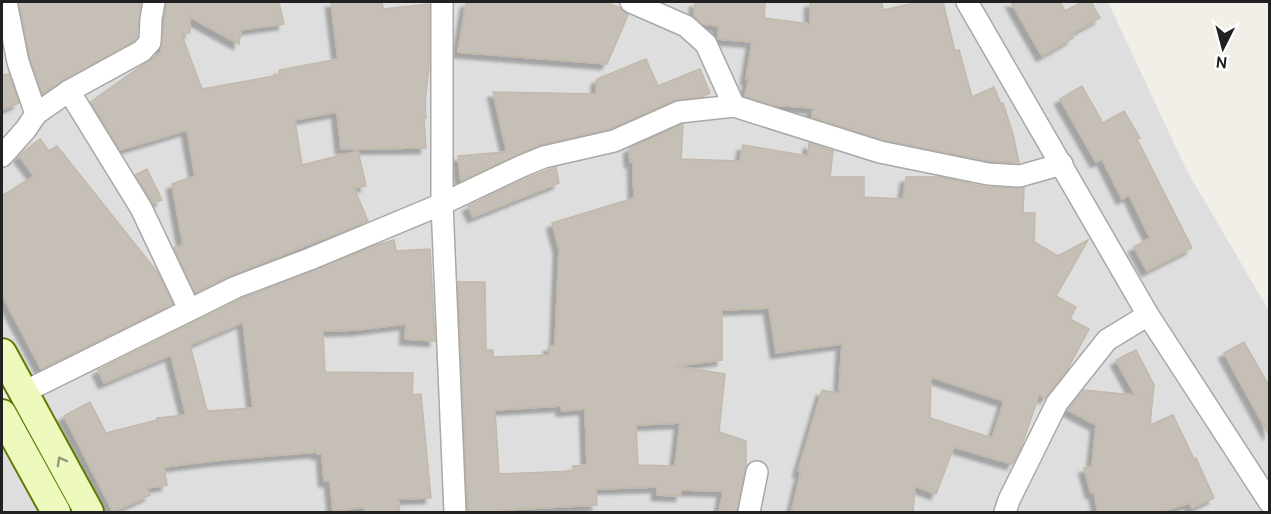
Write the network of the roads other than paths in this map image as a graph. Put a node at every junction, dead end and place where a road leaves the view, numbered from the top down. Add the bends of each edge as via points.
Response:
1 (6, 2) edge
2 (154, 2) edge
3 (442, 2) edge
4 (631, 2) edge
5 (968, 2) edge
6 (69, 91) junction
7 (734, 106) junction
8 (36, 114) junction
9 (2, 156) edge
10 (1062, 164) junction
11 (442, 204) junction
12 (189, 309) junction
13 (1148, 315) junction
14 (2, 353) edge
15 (24, 392) junction
16 (2, 414) edge
17 (757, 472) dead end
18 (1269, 503) edge
19 (56, 513) edge
20 (89, 513) edge
21 (455, 513) edge
22 (749, 513) edge
23 (1005, 513) edge

1 - 8 street via 18,62
2 - 6 street via 150,42 142,51
3 - 11 street
4 - 7 street via 686,26 706,44
5 - 10 street
6 - 8 street
6 - 12 street via 141,208
7 - 10 street via 880,152 988,174 1020,176
7 - 11 street via 679,112 614,141 544,157
8 - 9 street
10 - 13 street
11 - 12 street
11 - 21 street
12 - 15 street
13 - 18 street
13 - 23 street via 1107,340 1057,403
14 - 15 main road
20 -> 15 main road
16 - 19 main road
17 - 22 street

